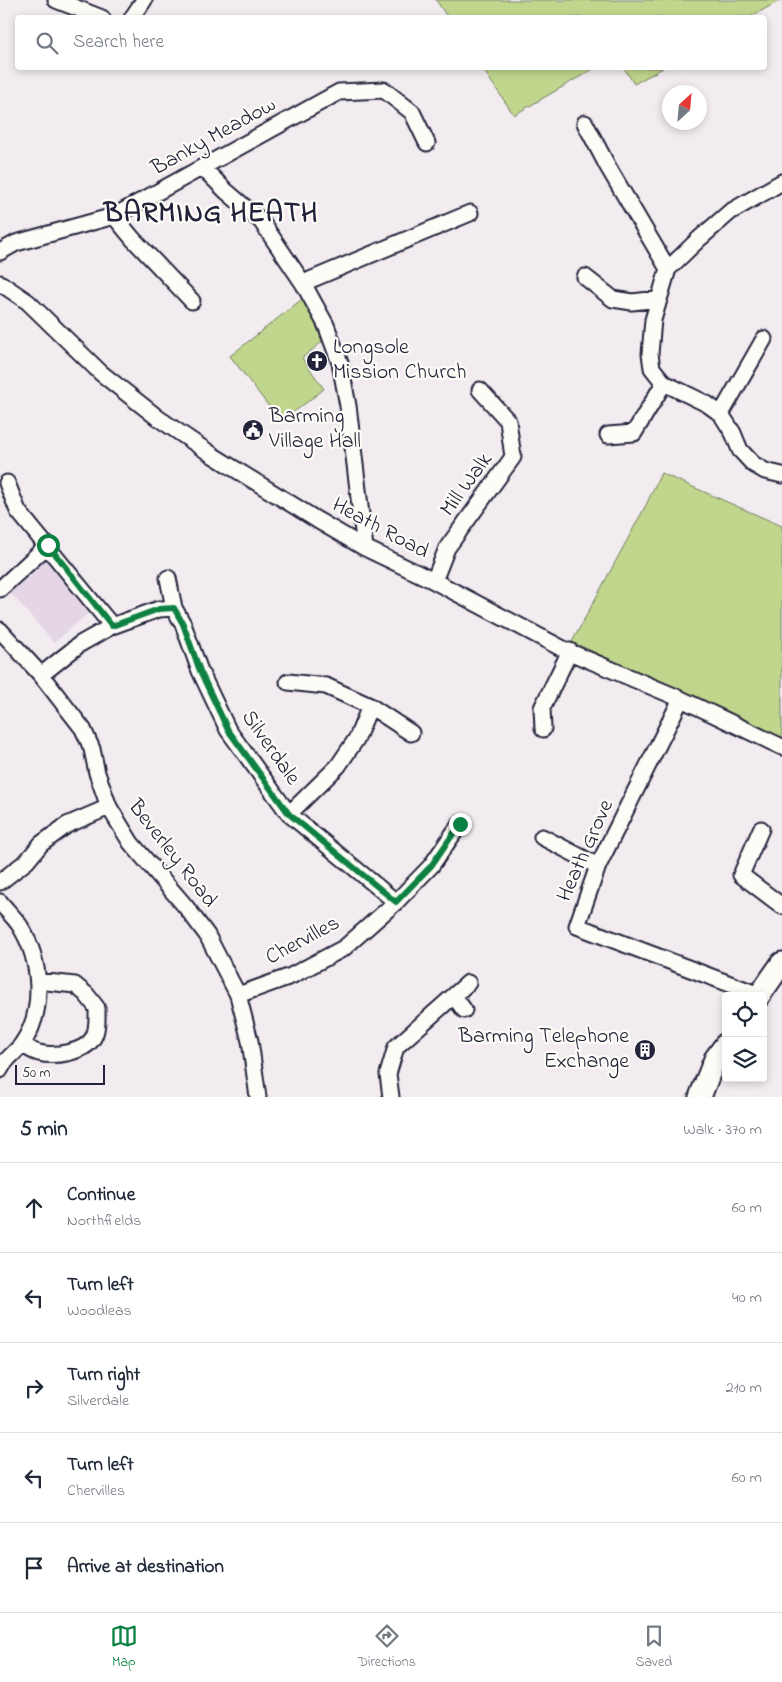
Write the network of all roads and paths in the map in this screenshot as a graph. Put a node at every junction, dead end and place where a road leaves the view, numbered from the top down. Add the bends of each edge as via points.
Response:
1 (56, 0) edge
2 (144, 0) edge
3 (94, 15) edge
4 (134, 15) edge
5 (585, 123) dead end
6 (427, 143) dead end
7 (203, 168) junction
8 (782, 182) edge
9 (470, 213) dead end
10 (114, 216) junction
11 (0, 252) edge
12 (668, 269) junction
13 (585, 277) dead end
14 (0, 283) edge
15 (303, 283) junction
16 (659, 299) junction
17 (192, 301) dead end
18 (764, 339) dead end
19 (664, 382) junction
20 (480, 390) dead end
21 (721, 414) junction
22 (608, 434) dead end
23 (782, 475) edge
24 (7, 483) dead end
25 (48, 545) junction
26 (365, 548) junction
27 (168, 578) dead end
28 (434, 581) junction
29 (0, 589) edge
30 (174, 608) junction
31 (112, 626) junction
32 (0, 630) edge
33 (570, 651) junction
34 (41, 675) junction
35 (288, 682) dead end
36 (681, 699) junction
37 (370, 706) junction
38 (543, 728) dead end
39 (412, 733) dead end
40 (782, 746) edge
41 (109, 807) junction
42 (289, 814) junction
43 (460, 824) dead end
44 (761, 829) dead end
45 (542, 836) dead end
46 (598, 866) junction
47 (0, 882) edge
48 (0, 902) edge
49 (396, 902) junction
50 (782, 906) edge
51 (782, 963) edge
52 (38, 981) junction
53 (468, 983) dead end
54 (751, 992) edge
55 (761, 992) edge
56 (238, 995) junction
57 (454, 996) junction
58 (464, 1010) dead end
59 (22, 1044) junction
60 (722, 1049) edge
61 (0, 1070) edge
62 (258, 1097) edge
63 (391, 1097) edge
64 (700, 1097) edge

1 - 3 street
2 - 4 street
5 - 12 street
6 - 7 street, Banky Meadow via 412,112 384,90 339,92
7 - 10 street, Banky Meadow
7 - 15 street via 261,221
8 - 12 street via 730,212
9 - 15 street
10 - 11 street, Banky Meadow via 16,243
10 - 17 street
12 - 16 street
13 - 16 street via 613,299 632,302
14 - 26 street, Heath Road via 28,302 101,373 158,418
15 - 26 street via 326,325 340,363
16 - 19 street via 653,320 650,354 652,368
18 - 21 street
19 - 21 street
19 - 22 street via 634,433
20 - 28 street, Mill Walk via 508,421 513,457 447,548
21 - 23 street via 740,450 753,464
24 - 25 street via 18,511
25 - 29 street
25 - 31 street
26 - 28 street, Heath Road
27 - 30 street, Silverdale
28 - 33 street, Heath Road
30 - 31 street via 159,609
30 - 42 street, Silverdale via 228,730
31 - 34 street via 80,644
32 - 34 street, Beverley Road
33 - 36 street, Heath Road
33 - 38 street via 542,708
34 - 41 street, Beverley Road via 83,729
35 - 37 street via 326,686
36 - 40 street, Heath Road
36 - 46 street, Heath Grove
37 - 39 street
37 - 42 street via 357,738 338,766
41 - 47 street via 67,825
41 - 56 street, Beverley Road via 130,842 207,935
42 - 49 street, Silverdale
43 - 49 street, Chervilles via 431,866
44 - 50 street via 741,875
45 - 46 street
46 - 54 street, Heath Grove via 577,926
48 - 52 street via 20,926 32,953
49 - 56 street, Chervilles via 344,948 291,976
51 - 55 main road
52 - 59 street via 38,1001
52 - 59 street via 75,985 86,994 97,1008 94,1032 92,1039 79,1049 63,1055 38,1053
53 - 57 street
56 - 62 street, Beverley Road via 250,1041
57 - 58 street
57 - 63 street via 396,1046 388,1074
59 - 61 street via 5,1060
60 - 64 main road

